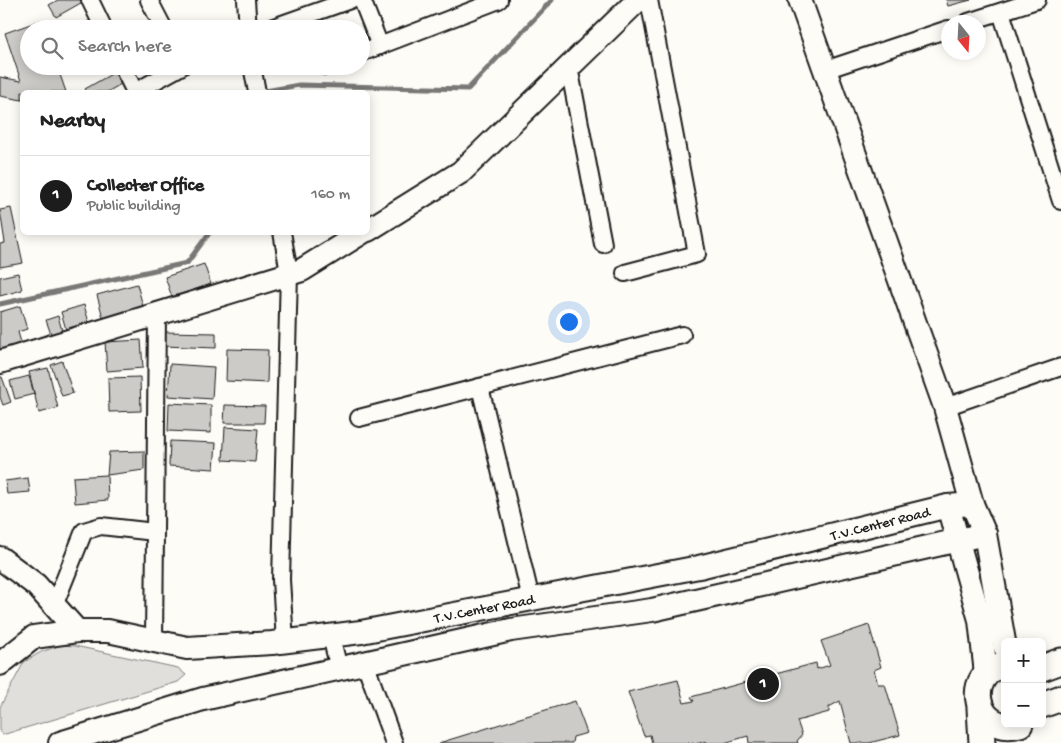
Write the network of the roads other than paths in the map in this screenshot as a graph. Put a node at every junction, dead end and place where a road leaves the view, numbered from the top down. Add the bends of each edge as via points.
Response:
1 (90, 0) edge
2 (150, 0) edge
3 (246, 0) edge
4 (350, 0) edge
5 (362, 0) edge
6 (499, 0) edge
7 (638, 0) edge
8 (649, 0) edge
9 (800, 0) edge
10 (1037, 0) edge
11 (1001, 12) junction
12 (986, 17) edge
13 (100, 20) edge
14 (160, 20) edge
15 (247, 20) edge
16 (312, 20) edge
17 (370, 20) edge
18 (370, 20) edge
19 (941, 31) edge
20 (380, 46) junction
21 (370, 50) edge
22 (569, 67) junction
23 (825, 70) junction
24 (126, 75) edge
25 (166, 75) edge
26 (254, 75) edge
27 (134, 90) edge
28 (139, 90) edge
29 (257, 90) edge
30 (1061, 201) edge
31 (370, 229) edge
32 (283, 235) edge
33 (358, 235) edge
34 (603, 244) dead end
35 (290, 273) junction
36 (625, 274) dead end
37 (156, 314) junction
38 (682, 335) dead end
39 (0, 362) edge
40 (1061, 368) edge
41 (480, 387) junction
42 (945, 407) junction
43 (360, 418) dead end
44 (972, 504) junction
45 (948, 506) junction
46 (155, 532) junction
47 (985, 534) junction
48 (956, 541) junction
49 (0, 558) edge
50 (594, 587) junction
51 (531, 599) junction
52 (54, 606) junction
53 (599, 617) junction
54 (77, 631) junction
55 (331, 636) junction
56 (1004, 638) edge
57 (154, 641) junction
58 (285, 641) junction
59 (1061, 661) edge
60 (365, 663) junction
61 (0, 664) edge
62 (1046, 667) edge
63 (339, 668) junction
64 (995, 669) edge
65 (1061, 698) edge
66 (1046, 704) edge
67 (980, 708) junction
68 (1012, 731) edge
69 (60, 743) edge
70 (394, 743) edge
71 (982, 743) edge

1 - 13 street
2 - 14 street
3 - 15 street
4 - 16 street
5 - 18 street
6 - 20 street
7 - 22 street
8 - 36 street via 697,254
9 - 23 street
10 - 11 street
11 - 12 street
11 - 30 street
17 - 20 street
19 - 23 street
20 - 21 street
22 - 31 street via 461,172
22 - 34 street
23 - 42 street
24 - 27 street
25 - 28 street
26 - 29 street
32 - 35 street
33 - 35 street via 302,270
35 - 37 street
35 - 58 street via 281,580
37 - 39 street
37 - 46 street
38 - 41 street
40 - 42 street
41 - 43 street
41 - 51 street
42 - 44 street
44 - 45 street, T.V.Center Road
44 - 47 street
45 - 48 street
45 - 50 street, T.V.Center Road via 699,567
46 - 52 street via 101,526 84,532
46 - 57 street
47 - 48 street, T.V.Center Road
47 - 56 street
48 - 53 street, T.V.Center Road via 652,610
48 - 64 street
49 - 52 street via 36,585
50 - 51 street, T.V.Center Road
50 - 53 street
51 - 55 street, T.V.Center Road
52 - 54 street
53 - 60 street, T.V.Center Road via 512,630
54 - 57 street, T.V.Center Road via 108,631
54 - 61 street, T.V.Center Road via 34,637
55 - 58 street, T.V.Center Road
55 - 63 street
57 - 58 street, T.V.Center Road via 187,648
59 - 62 main road
60 - 63 street, T.V.Center Road
60 - 70 street
63 - 69 street, T.V.Center Road via 203,699
64 - 67 main road via 978,690
65 - 66 main road
67 - 68 main road via 992,722
67 - 71 main road

